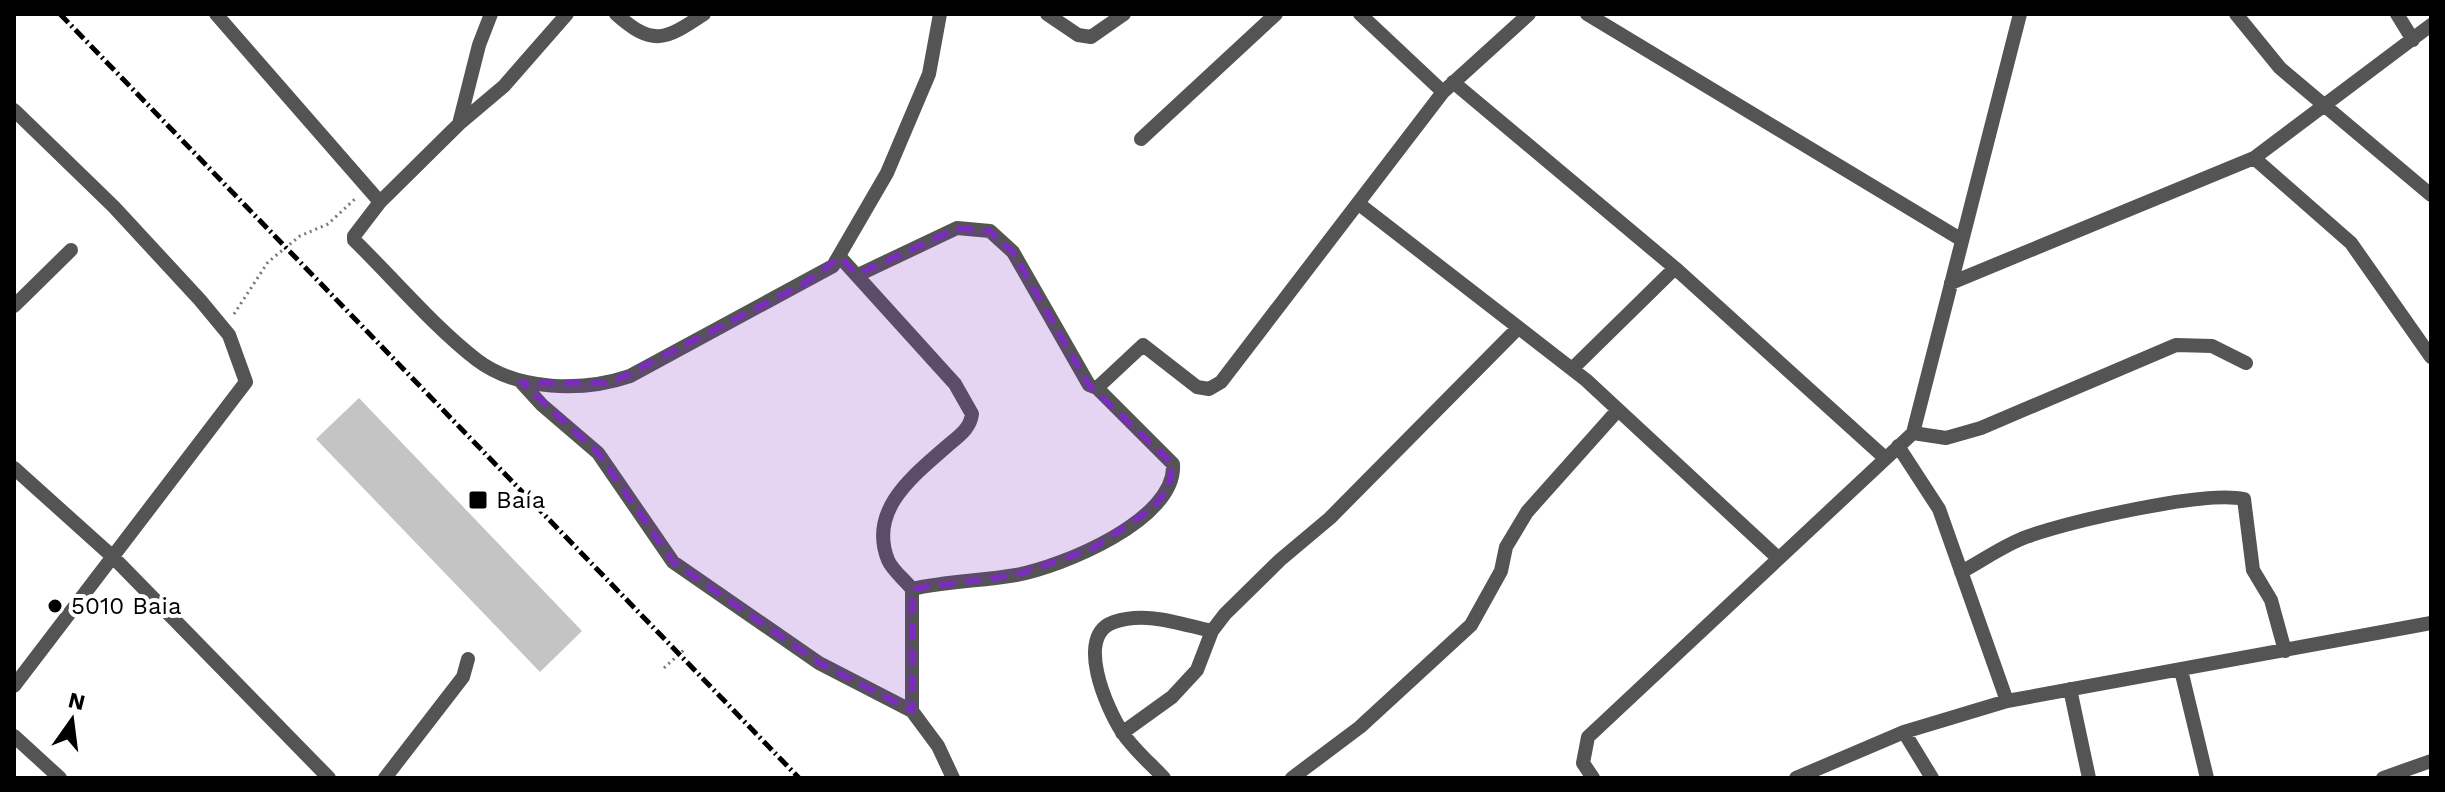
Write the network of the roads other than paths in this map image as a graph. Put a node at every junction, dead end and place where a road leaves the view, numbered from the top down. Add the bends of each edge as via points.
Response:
1 (216, 14) edge
2 (491, 14) edge
3 (567, 14) edge
4 (616, 14) edge
5 (704, 14) edge
6 (940, 14) edge
7 (1047, 14) edge
8 (1124, 14) edge
9 (1276, 14) edge
10 (1360, 14) edge
11 (1529, 14) edge
12 (1587, 14) edge
13 (2020, 14) edge
14 (2236, 14) edge
15 (2397, 14) edge
16 (2431, 25) edge
17 (2413, 40) junction
18 (1448, 87) junction
19 (2323, 106) junction
20 (14, 110) edge
21 (459, 124) junction
22 (1141, 139) dead end
23 (2254, 158) junction
24 (2431, 195) edge
25 (380, 202) junction
26 (1359, 204) junction
27 (1962, 240) junction
28 (71, 250) dead end
29 (840, 257) junction
30 (1675, 268) junction
31 (858, 275) junction
32 (1951, 283) junction
33 (14, 306) edge
34 (1518, 328) junction
35 (2431, 357) edge
36 (2246, 363) dead end
37 (1572, 369) junction
38 (521, 382) junction
39 (1097, 388) junction
40 (1618, 410) junction
41 (1913, 433) junction
42 (1898, 446) junction
43 (1885, 458) junction
44 (14, 468) edge
45 (113, 557) junction
46 (1778, 558) junction
47 (1961, 572) junction
48 (912, 589) junction
49 (2431, 623) edge
50 (1212, 631) junction
51 (2285, 651) junction
52 (468, 659) dead end
53 (2181, 670) junction
54 (14, 686) edge
55 (2070, 689) junction
56 (2007, 701) junction
57 (912, 711) junction
58 (1904, 732) junction
59 (1122, 733) junction
60 (14, 736) edge
61 (2431, 761) edge
62 (60, 778) edge
63 (329, 778) edge
64 (385, 778) edge
65 (953, 778) edge
66 (1164, 778) edge
67 (1292, 778) edge
68 (1593, 778) edge
69 (1796, 778) edge
70 (1932, 778) edge
71 (2089, 778) edge
72 (2207, 778) edge
73 (2383, 778) edge

1 - 25 street
2 - 21 street
3 - 21 street via 504,86
4 - 5 street via 638,33 657,38
6 - 29 street via 929,74 887,173
7 - 8 street via 1078,35 1091,37
9 - 22 street
10 - 18 street
11 - 18 street
12 - 27 street
13 - 27 street
14 - 19 street via 2280,68
15 - 17 street
16 - 17 street
17 - 19 street
18 - 26 street
18 - 30 street
19 - 23 street
19 - 24 street
20 - 45 street via 114,207 229,335 246,382
21 - 25 street
23 - 32 street
23 - 35 street via 2351,243
25 - 38 street via 354,240 478,361
26 - 34 street
26 - 39 street via 1221,382 1209,389 1197,387 1143,345
27 - 32 street
28 - 33 street
29 - 31 street
29 - 38 street via 803,284 630,376 587,385
30 - 37 street
30 - 43 street
31 - 39 street via 957,228 990,231 1013,252 1080,374
31 - 48 street via 955,384 972,414 967,429 905,483 884,524 888,562
32 - 41 street
34 - 37 street
34 - 50 street
36 - 41 street via 2212,346 2176,345 1981,428 1946,438
37 - 40 street
38 - 57 street via 598,453 673,562 819,663
39 - 48 street via 1173,464 1172,481 1150,510 1092,549 1036,570
40 - 46 street
40 - 67 street via 1521,521 1471,625 1360,727
41 - 42 street
42 - 43 street
42 - 47 street via 1939,509
43 - 46 street
44 - 45 street
45 - 54 street
45 - 63 street
46 - 68 street via 1588,737 1583,763
47 - 51 street via 2023,538 2072,524 2203,499 2244,499 2253,570 2271,600
47 - 56 street
48 - 57 street
49 - 51 street
50 - 59 street via 1197,670 1172,697
50 - 59 street via 1141,617 1111,622 1096,638 1094,663
51 - 53 street
52 - 64 street via 463,677
53 - 55 street
53 - 72 street
55 - 56 street
55 - 71 street
56 - 58 street
57 - 65 street
58 - 69 street
58 - 70 street
59 - 66 street
60 - 62 street
61 - 73 street

